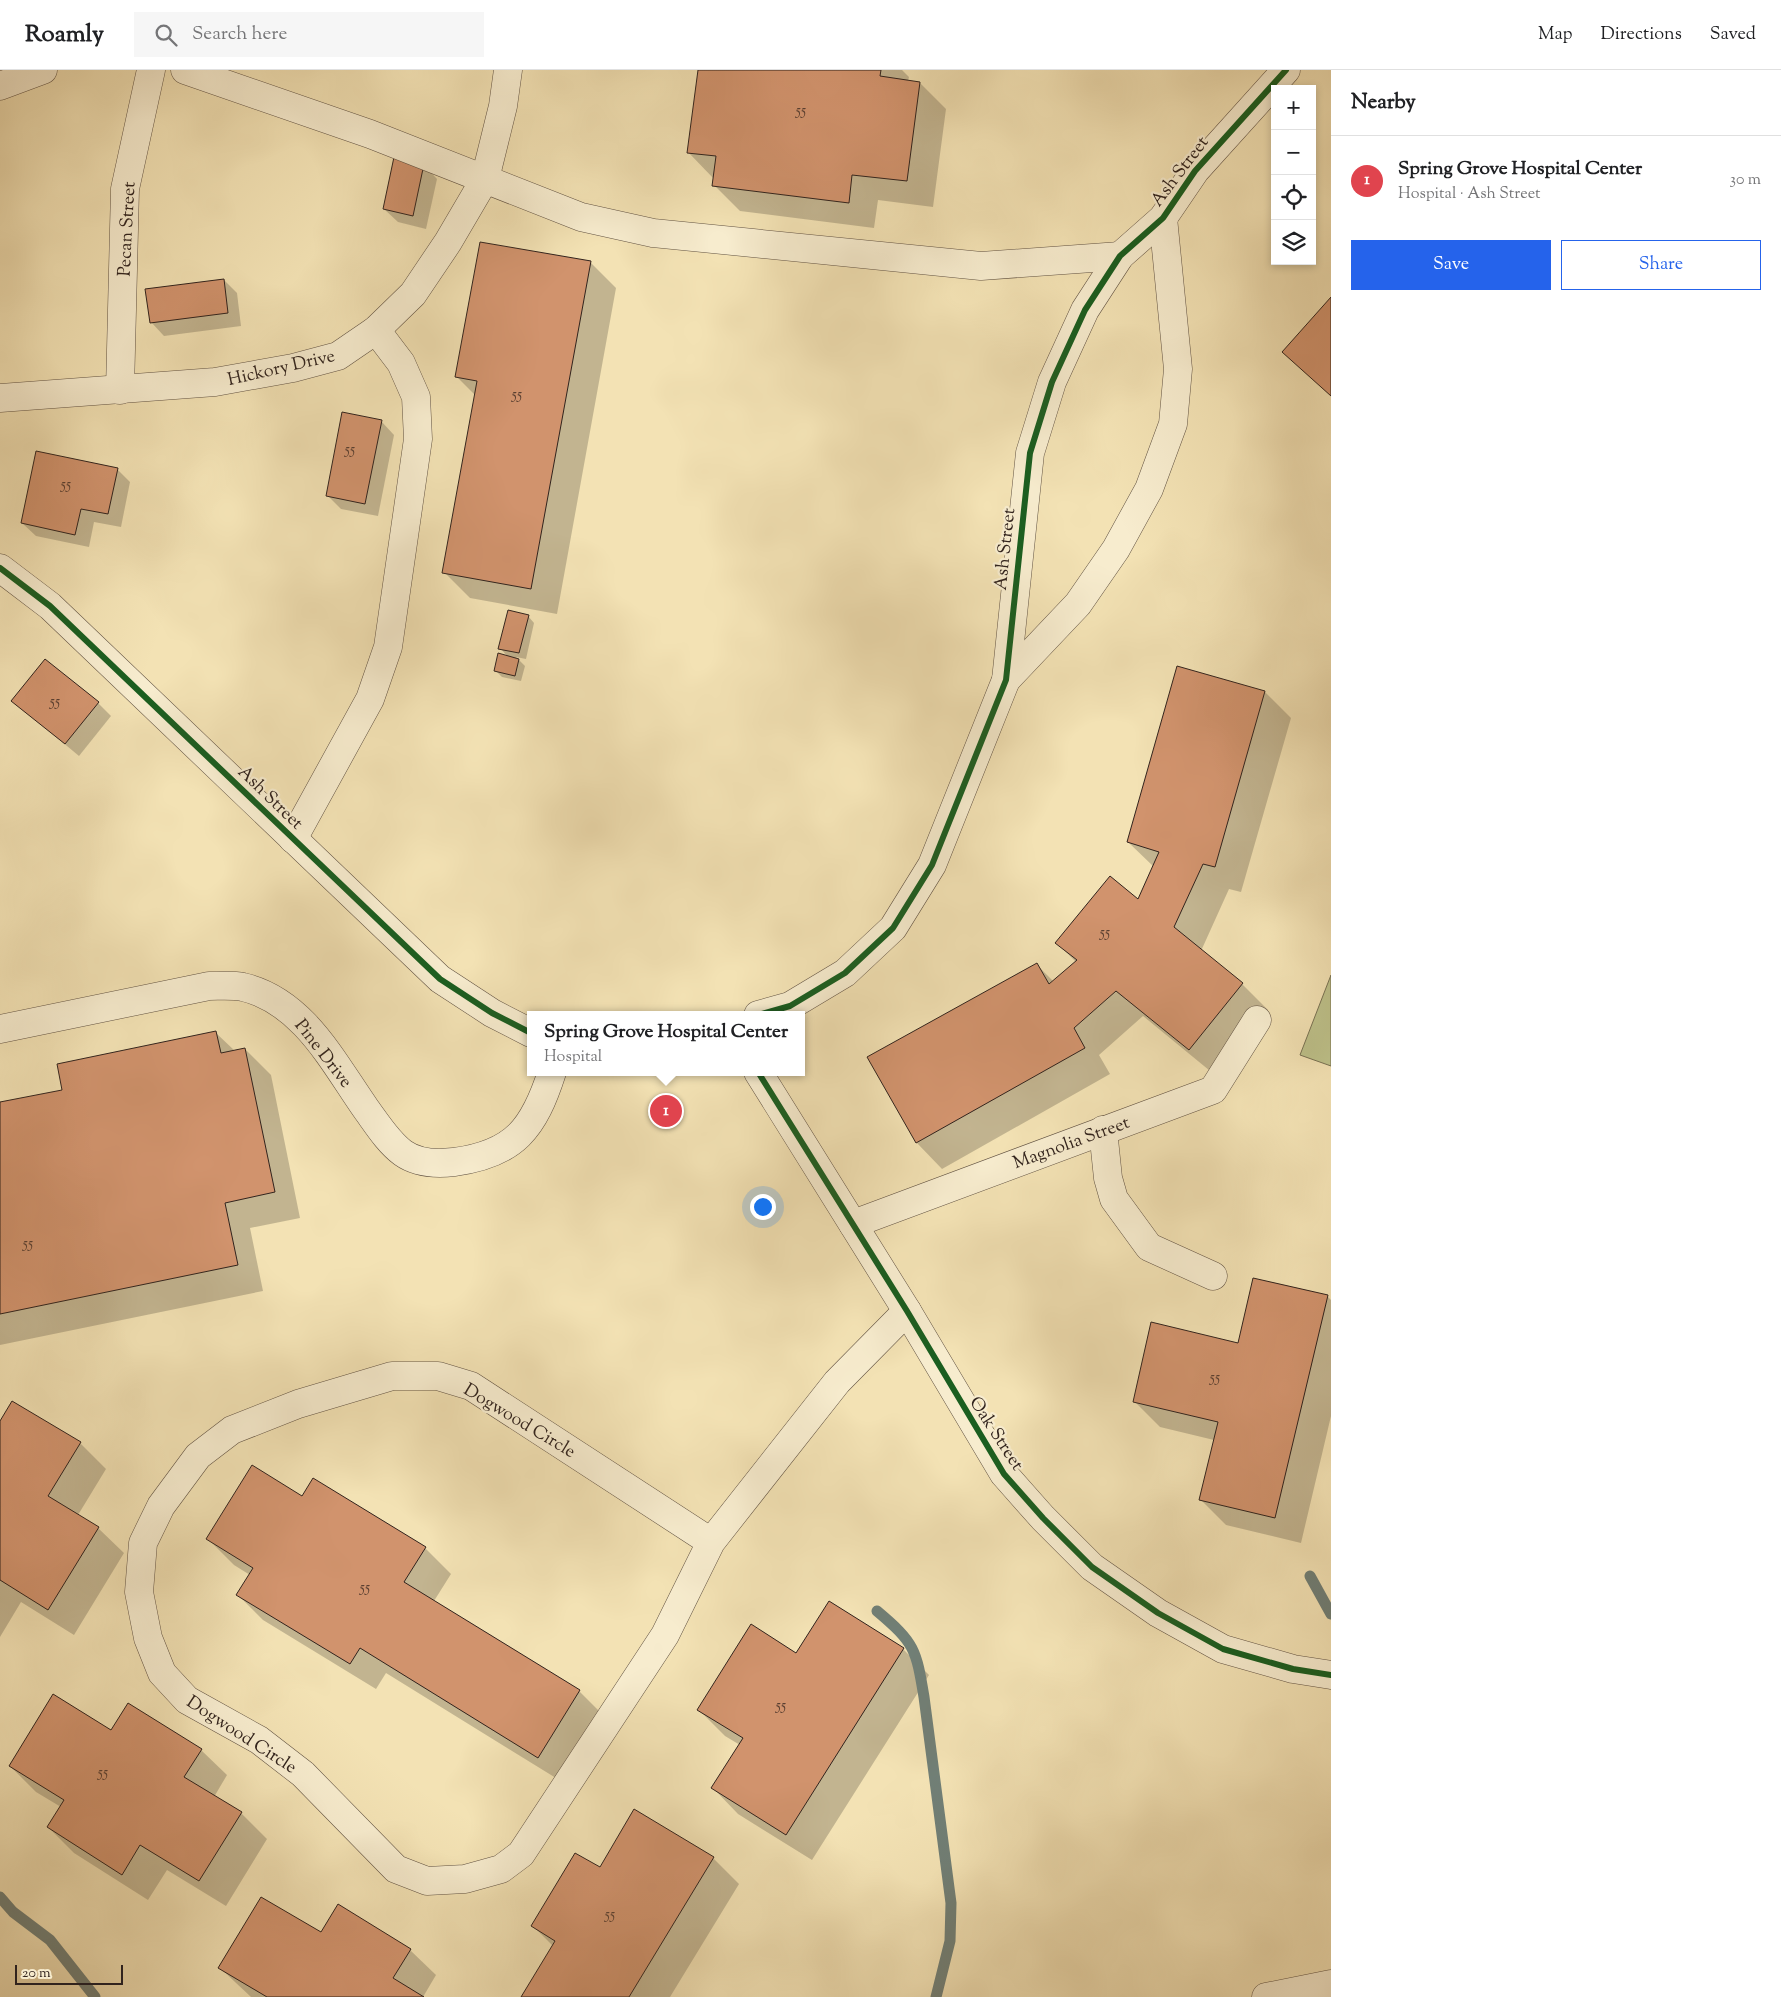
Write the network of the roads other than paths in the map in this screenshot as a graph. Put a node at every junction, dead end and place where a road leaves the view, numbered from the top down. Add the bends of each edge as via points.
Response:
1 (43, 70) edge
2 (151, 70) edge
3 (185, 70) edge
4 (508, 70) edge
5 (1286, 70) edge
6 (0, 86) edge
7 (484, 179) junction
8 (1163, 218) junction
9 (1120, 256) junction
10 (376, 330) junction
11 (120, 390) junction
12 (0, 398) edge
13 (0, 568) edge
14 (1006, 680) junction
15 (293, 839) junction
16 (772, 1011) edge
17 (1257, 1020) dead end
18 (0, 1029) edge
19 (527, 1031) edge
20 (551, 1076) edge
21 (760, 1076) edge
22 (1104, 1130) junction
23 (853, 1224) junction
24 (1212, 1276) dead end
25 (907, 1311) junction
26 (711, 1542) junction
27 (1331, 1675) edge
28 (1331, 1984) edge
29 (1266, 1997) edge

1 - 6 street
2 - 11 street, Pecan Street via 125,189
3 - 7 street via 370,134
4 - 7 street, Hickory Drive via 503,106
5 - 8 street, Ash Street via 1195,171
7 - 9 street via 581,217 652,233 981,266
7 - 10 street, Hickory Drive via 413,294
8 - 9 street, Ash Street
8 - 14 street, Ash Street via 1178,369 1173,424 1149,489 1116,549 1078,604
9 - 14 street, Ash Street via 1085,310 1052,382 1030,453
10 - 11 street, Hickory Drive via 338,356 293,368 216,382
10 - 15 street via 401,363 416,397 418,439 388,648 370,699
11 - 12 street, Hickory Drive
13 - 15 street, Ash Street via 50,606
14 - 16 street, Ash Street via 932,865 893,928 845,973 790,1006
15 - 19 street, Ash Street via 440,979 492,1013
17 - 22 street, Magnolia Street via 1212,1090
18 - 20 street, Pine Drive via 209,986 242,986 275,998 306,1024 382,1132 403,1154 434,1164 497,1152 524,1130 542,1104
21 - 23 street, Oak Street
22 - 23 street, Magnolia Street
22 - 24 street via 1108,1178 1114,1199 1149,1247
23 - 25 street, Oak Street
25 - 26 street, Dogwood Circle via 837,1382
25 - 27 street, Oak Street via 1004,1474 1092,1567 1158,1613 1223,1649 1293,1669
26 - 26 street, Dogwood Circle via 471,1386 438,1376 392,1376 298,1404 232,1430 198,1456 161,1506 143,1543 139,1592 148,1638 162,1673 187,1700 259,1740 303,1774 396,1869 427,1881 465,1879 501,1869 521,1854 665,1635
28 - 29 street

